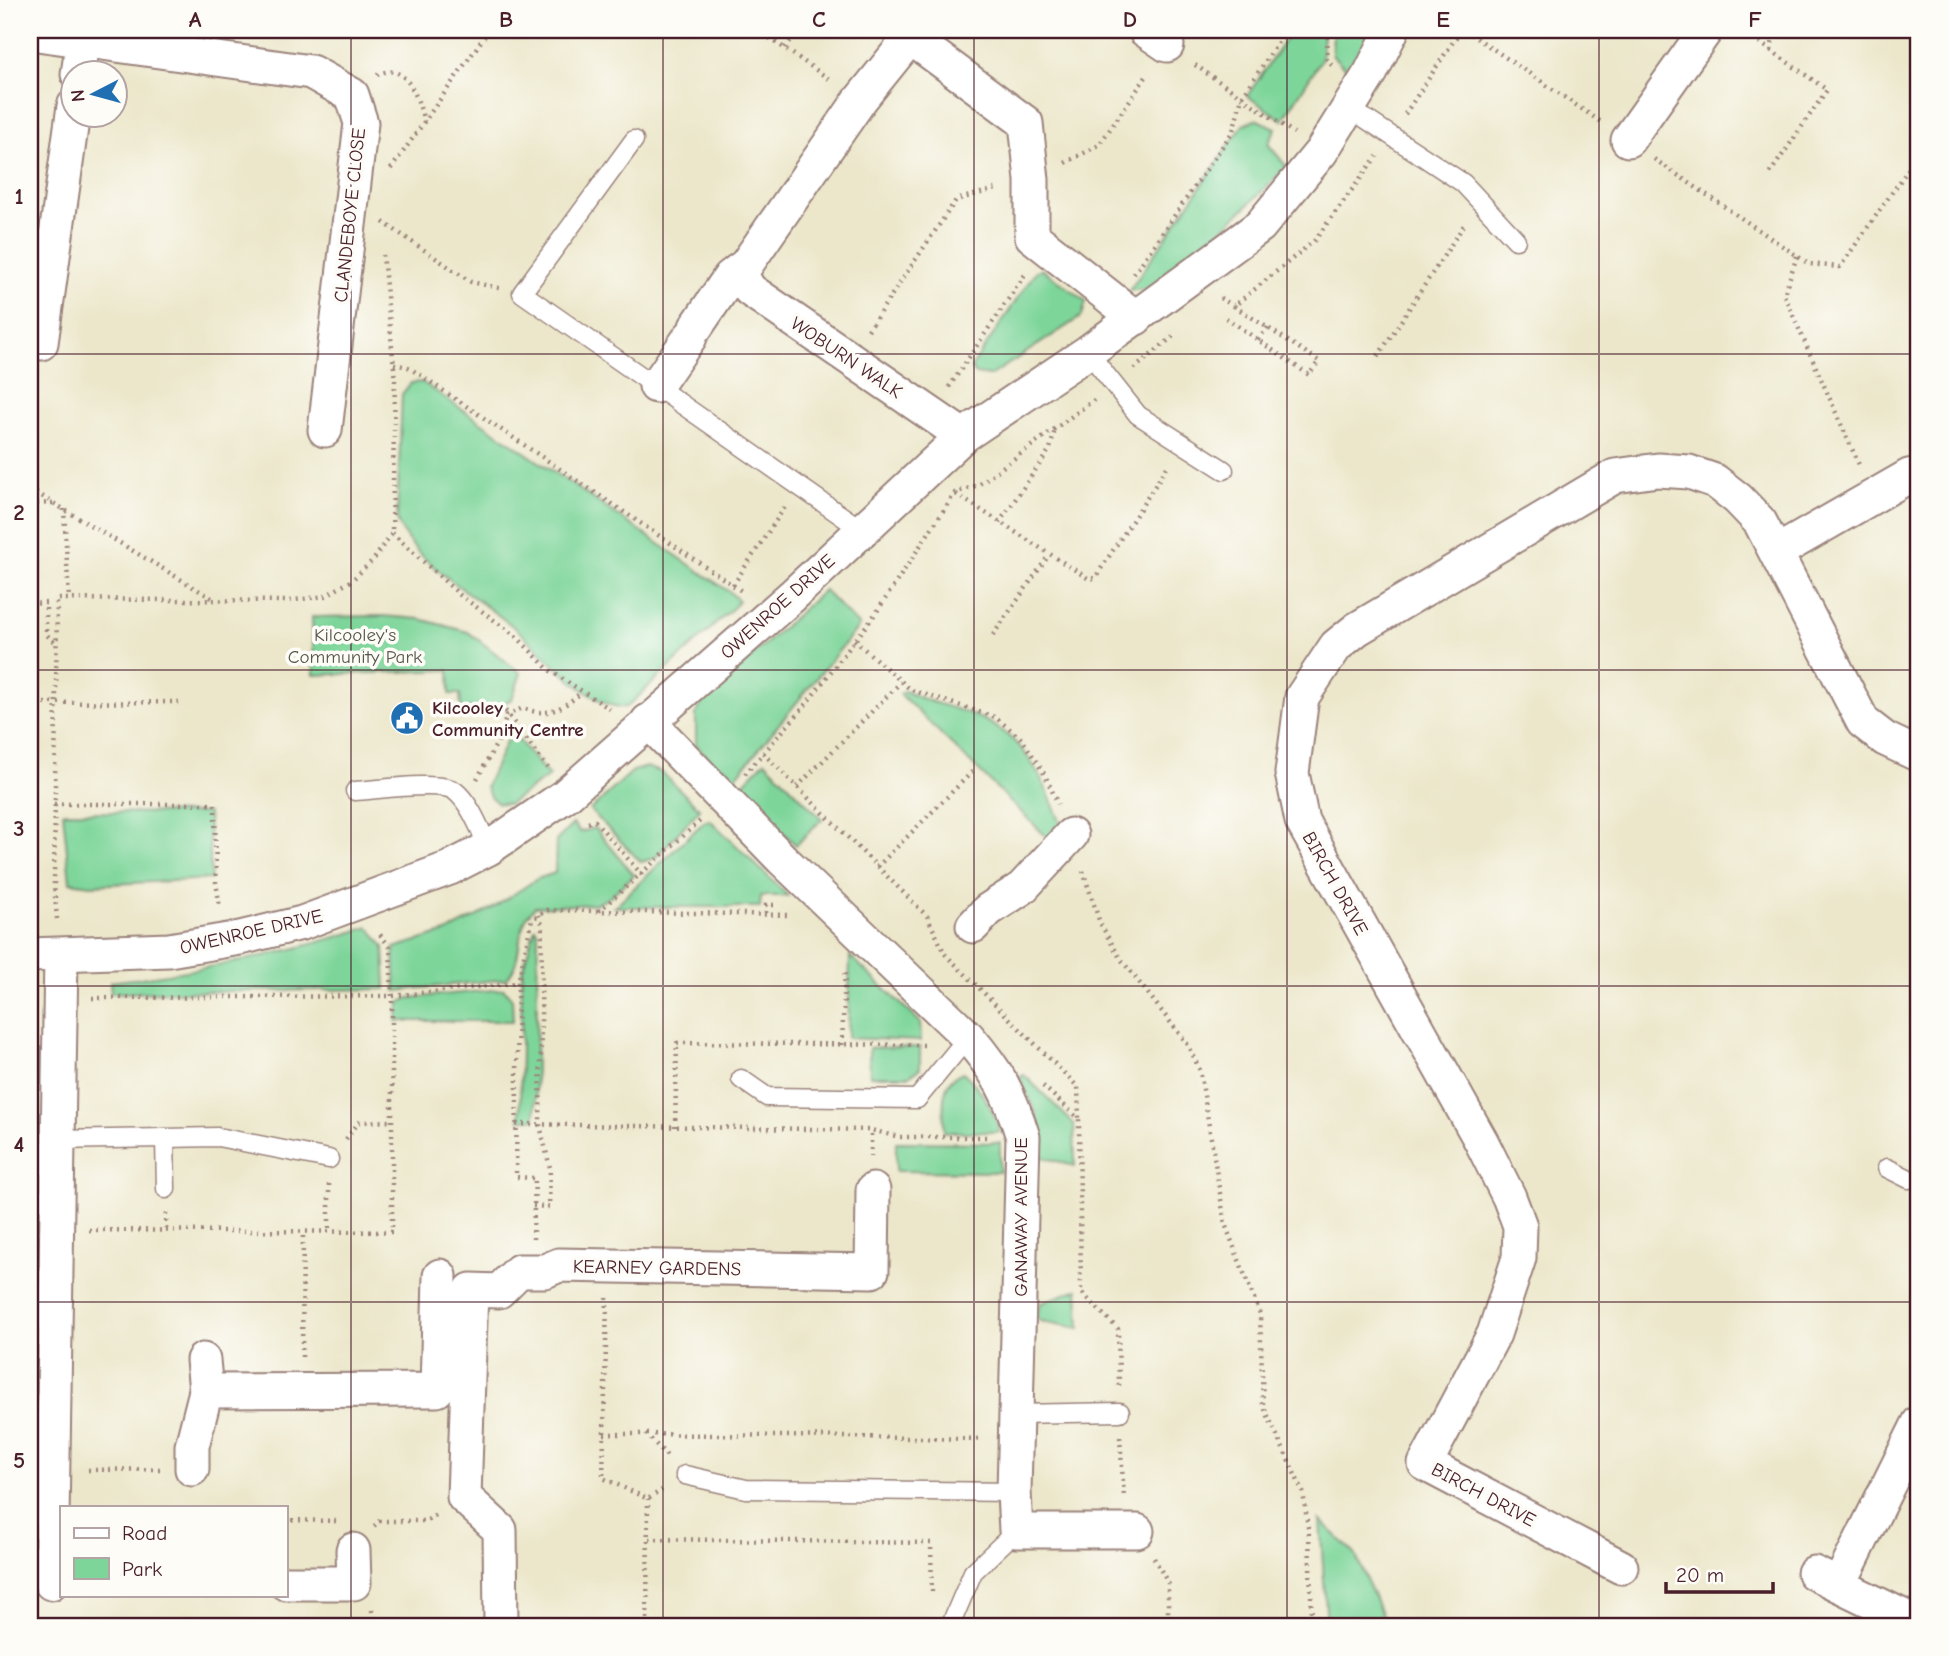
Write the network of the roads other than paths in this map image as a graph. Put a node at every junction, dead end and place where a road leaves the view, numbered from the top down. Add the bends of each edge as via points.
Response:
1 (1392, 30) edge
2 (1706, 30) edge
3 (30, 33) edge
4 (905, 34) edge
5 (83, 41) junction
6 (183, 42) edge
7 (80, 60) edge
8 (1349, 108) junction
9 (71, 130) edge
10 (634, 140) dead end
11 (1628, 141) road end
12 (1516, 240) dead end
13 (738, 271) junction
14 (1126, 309) junction
15 (41, 343) dead end
16 (1088, 352) junction
17 (656, 386) junction
18 (325, 430) dead end
19 (963, 436) junction
20 (1224, 470) dead end
21 (1919, 474) edge
22 (862, 530) junction
23 (1777, 552) junction
24 (645, 724) junction
25 (1919, 755) edge
26 (355, 791) dead end
27 (1071, 835) road end
28 (489, 848) junction
29 (973, 926) dead end
30 (46, 955) edge
31 (968, 1037) junction
32 (741, 1079) dead end
33 (165, 1138) junction
34 (56, 1140) junction
35 (329, 1159) road end
36 (1887, 1168) dead end
37 (1909, 1179) dead end
38 (166, 1189) dead end
39 (873, 1189) dead end
40 (43, 1199) edge
41 (440, 1276) dead end
42 (42, 1366) edge
43 (1119, 1412) road end
44 (1919, 1423) edge
45 (1016, 1427) junction
46 (192, 1469) road end
47 (685, 1475) road end
48 (1014, 1492) junction
49 (1016, 1531) junction
50 (1137, 1531) road end
51 (353, 1550) road end
52 (1621, 1567) dead end
53 (47, 1583) edge
54 (287, 1583) edge
55 (950, 1624) edge
56 (1919, 1624) edge
57 (502, 1626) edge

1 - 8 street, OWENROE DRIVE
2 - 11 street
3 - 5 street, CLANDEBOYE CLOSE
4 - 13 street
4 - 14 street via 1026,123 1031,236
5 - 6 street, CLANDEBOYE CLOSE
5 - 7 street
6 - 18 street, CLANDEBOYE CLOSE via 311,72 352,95 361,123
8 - 12 lane via 1463,183
8 - 14 street, OWENROE DRIVE via 1321,152 1260,226
9 - 15 street
10 - 17 lane via 522,293
13 - 17 street
13 - 19 street, WOBURN WALK via 750,290
14 - 16 street, OWENROE DRIVE
16 - 19 street, OWENROE DRIVE
16 - 20 lane via 1138,415
17 - 22 lane
19 - 22 street, OWENROE DRIVE
21 - 23 street
22 - 24 street, OWENROE DRIVE
23 - 25 street, BIRCH DRIVE via 1864,722 1885,739
23 - 52 street, BIRCH DRIVE via 1760,522 1715,481 1689,472 1657,470 1615,476 1357,629 1336,646 1302,697 1292,773 1302,821 1481,1141 1520,1226 1519,1258 1494,1334 1425,1464
24 - 28 street, OWENROE DRIVE via 566,795
24 - 31 street, GANAWAY AVENUE
26 - 28 lane via 452,789 465,801
27 - 29 street via 1022,888
28 - 30 street, OWENROE DRIVE via 450,868 302,923 169,950
30 - 34 street
31 - 32 lane via 917,1099 767,1097
31 - 45 street, GANAWAY AVENUE via 1009,1093 1024,1137
33 - 34 lane
33 - 35 lane via 218,1137
33 - 38 lane
34 - 40 street
36 - 37 lane
39 - 57 street, KEARNEY GARDENS via 872,1271 559,1265 545,1271 519,1271 499,1291 471,1290 464,1497 500,1530
40 - 42 street
41 - 46 street via 437,1390 302,1391 204,1375
42 - 53 street via 52,1470
43 - 45 lane
44 - 56 street via 1826,1579
45 - 48 street, GANAWAY AVENUE
47 - 48 lane via 746,1489
48 - 49 street, GANAWAY AVENUE
49 - 50 street
49 - 55 lane via 973,1572
51 - 54 street via 354,1583

